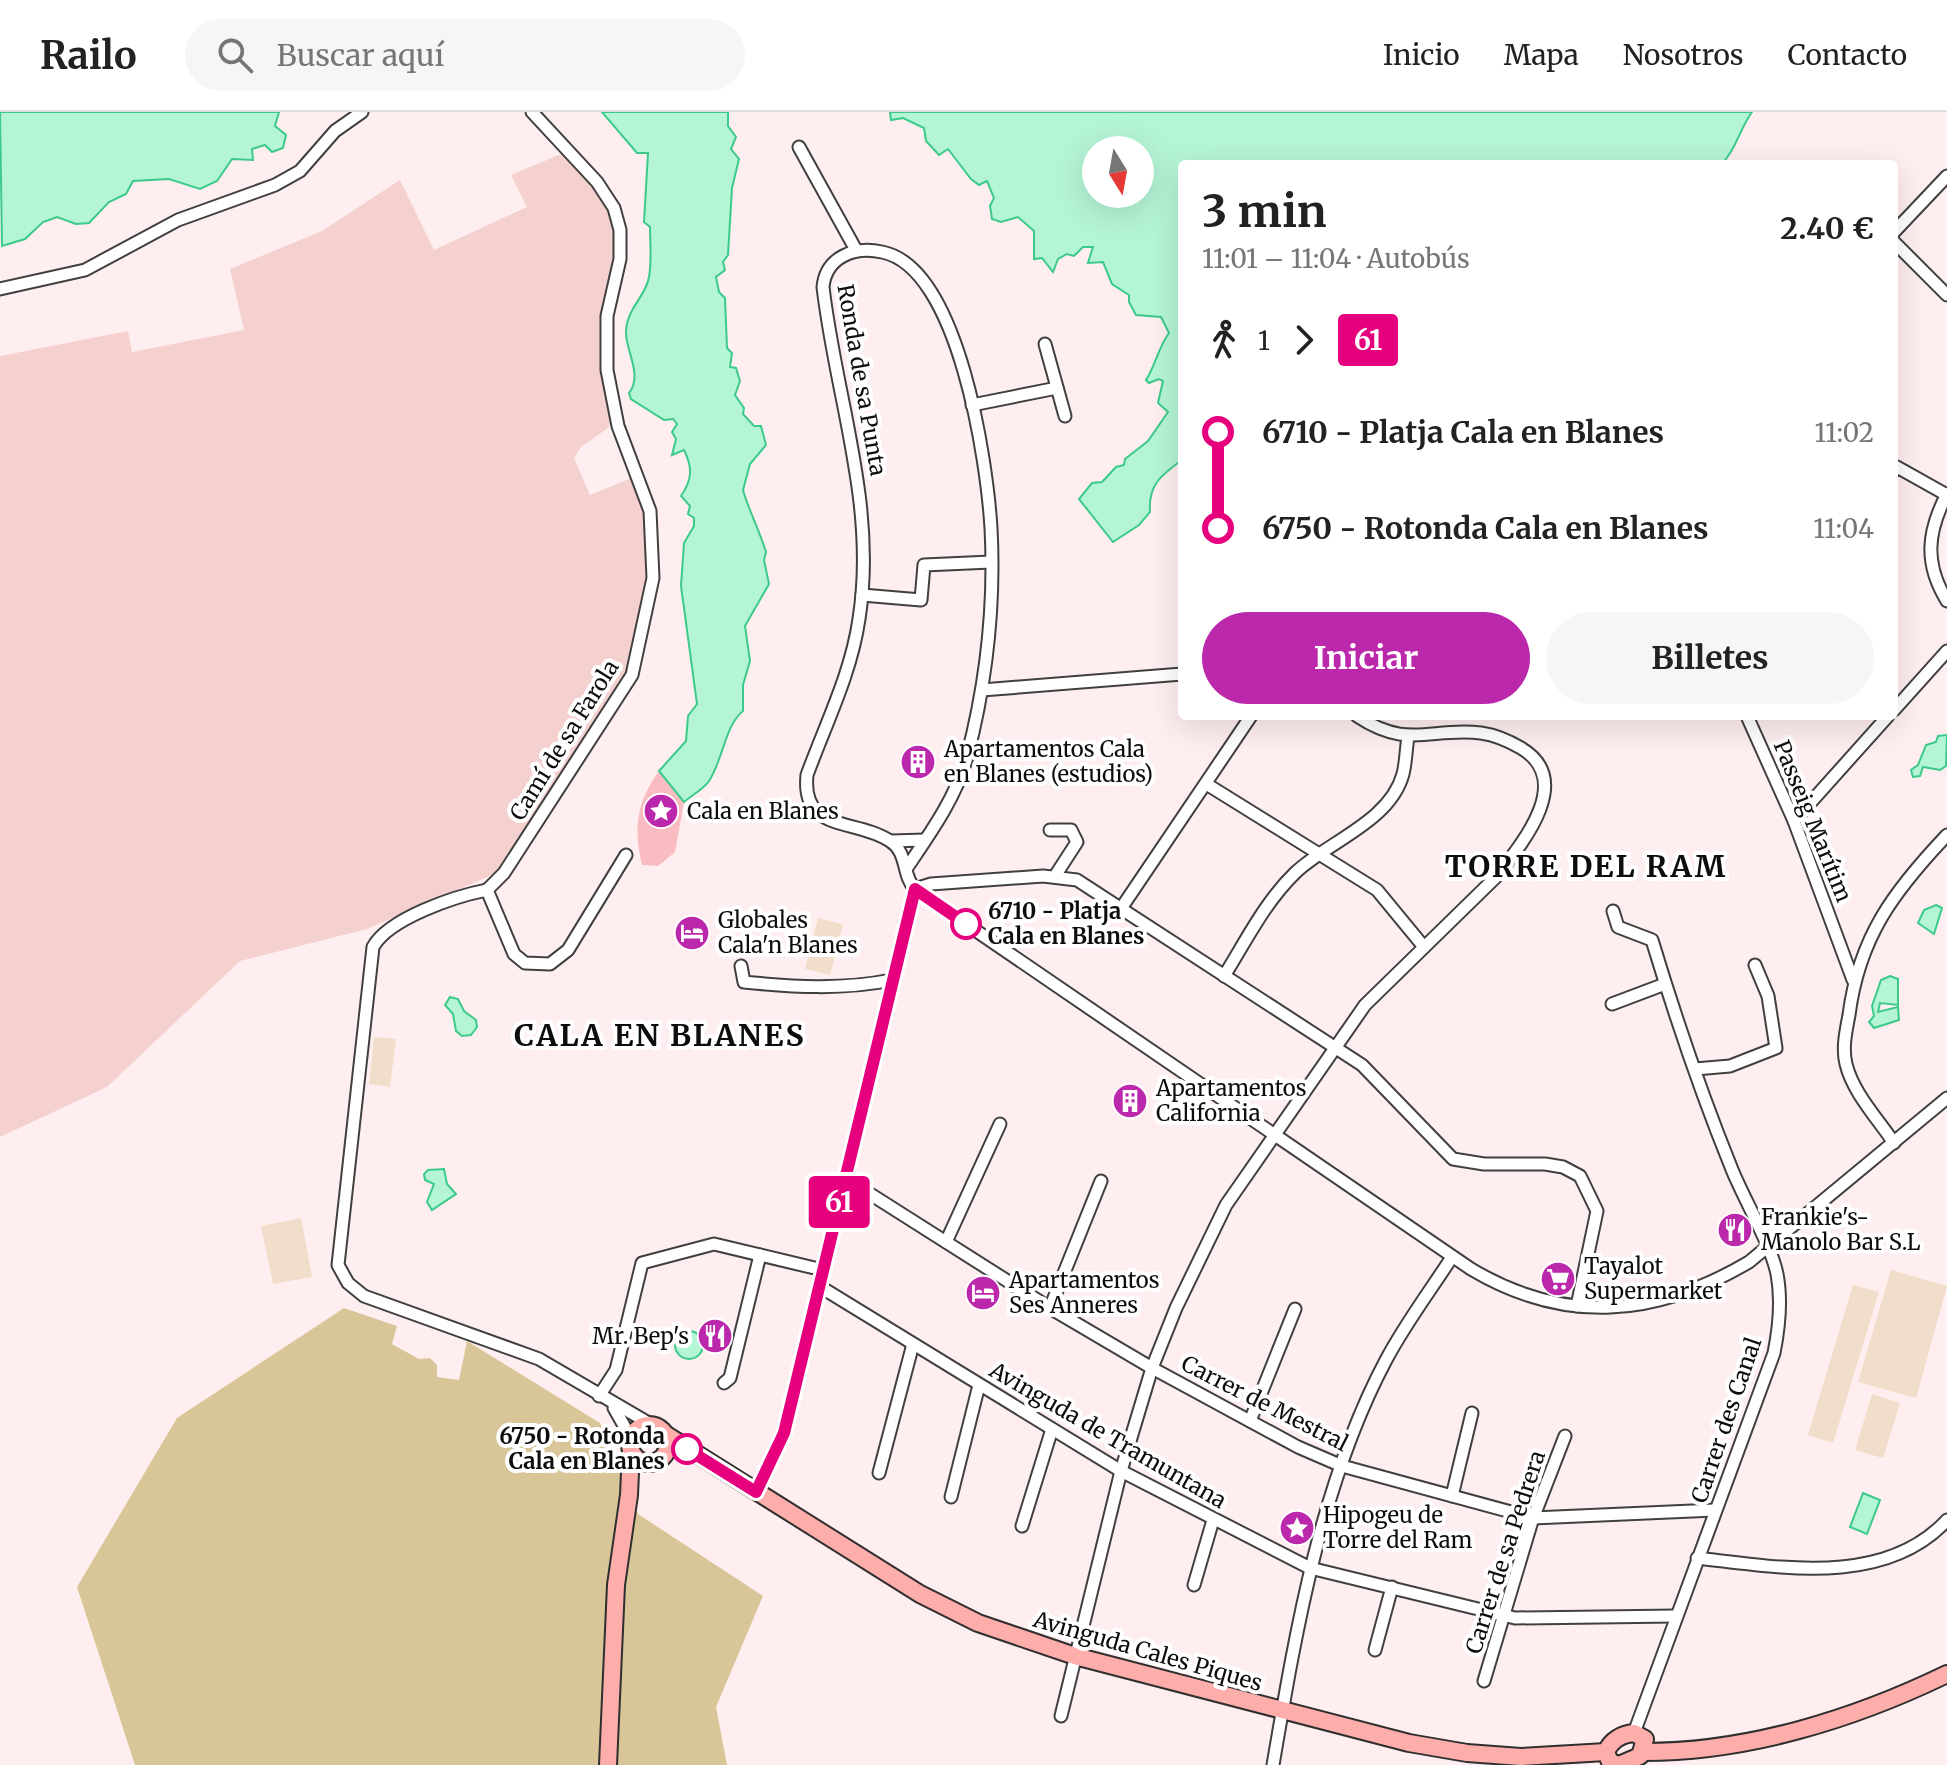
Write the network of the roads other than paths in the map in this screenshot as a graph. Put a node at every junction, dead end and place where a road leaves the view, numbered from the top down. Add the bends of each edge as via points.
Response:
1 (362, 112) edge
2 (532, 112) edge
3 (799, 147) dead end
4 (1947, 176) edge
5 (1898, 228) edge
6 (1898, 246) edge
7 (856, 250) junction
8 (0, 289) edge
9 (1947, 295) edge
10 (1045, 344) dead end
11 (1057, 388) junction
12 (972, 405) junction
13 (1065, 416) dead end
14 (1898, 468) edge
15 (1947, 494) edge
16 (991, 562) junction
17 (862, 595) junction
18 (1947, 601) edge
19 (1947, 651) edge
20 (1178, 674) edge
21 (982, 690) junction
22 (1898, 706) edge
23 (1249, 720) edge
24 (1367, 720) edge
25 (1749, 720) edge
26 (1880, 720) edge
27 (1408, 737) junction
28 (1208, 785) junction
29 (1794, 821) junction
30 (1050, 830) dead end
31 (1947, 835) edge
32 (925, 840) junction
33 (891, 841) junction
34 (1322, 853) junction
35 (626, 855) dead end
36 (906, 869) junction
37 (1055, 876) junction
38 (915, 889) junction
39 (487, 890) junction
40 (1122, 907) junction
41 (1613, 911) dead end
42 (1869, 940) junction
43 (1840, 942) junction
44 (1424, 947) junction
45 (1755, 965) dead end
46 (741, 966) dead end
47 (1224, 976) junction
48 (892, 980) junction
49 (1853, 980) junction
50 (1665, 984) junction
51 (1612, 1004) dead end
52 (1333, 1049) junction
53 (1695, 1069) junction
54 (1947, 1098) edge
55 (1000, 1124) dead end
56 (1275, 1134) junction
57 (1894, 1143) junction
58 (845, 1178) junction
59 (1101, 1181) dead end
60 (946, 1242) junction
61 (1767, 1247) junction
62 (760, 1255) junction
63 (1452, 1257) junction
64 (823, 1270) junction
65 (819, 1286) junction
66 (1577, 1306) junction
67 (1050, 1308) junction
68 (1295, 1309) dead end
69 (913, 1344) junction
70 (1152, 1368) junction
71 (724, 1383) dead end
72 (979, 1385) junction
73 (604, 1399) junction
74 (1472, 1413) dead end
75 (1250, 1421) junction
76 (1052, 1429) junction
77 (658, 1430) junction
78 (1565, 1436) dead end
79 (631, 1444) junction
80 (660, 1459) junction
81 (1342, 1466) junction
82 (717, 1469) junction
83 (1121, 1471) junction
84 (879, 1473) dead end
85 (756, 1492) junction
86 (629, 1495) junction
87 (1452, 1496) junction
88 (951, 1497) dead end
89 (1715, 1510) junction
90 (1533, 1518) junction
91 (1213, 1520) junction
92 (1947, 1520) edge
93 (1022, 1526) dead end
94 (1697, 1558) junction
95 (1310, 1568) junction
96 (1194, 1585) dead end
97 (1392, 1587) junction
98 (1502, 1616) junction
99 (1675, 1616) junction
100 (1375, 1650) dead end
101 (1075, 1656) junction
102 (1947, 1674) edge
103 (1484, 1681) dead end
104 (1282, 1712) junction
105 (1061, 1716) dead end
106 (1634, 1733) junction
107 (1606, 1752) junction
108 (1644, 1752) junction
109 (608, 1765) edge
110 (1273, 1765) edge
111 (1618, 1765) edge

1 - 8 street via 335,131 300,171 275,185 178,220 85,270
2 - 39 street, Camí de sa Farola via 597,182 614,208 620,230 620,259 607,316 607,370 618,426 650,511 653,578 632,675 504,873
3 - 7 street
4 - 5 street
6 - 9 street
7 - 12 street, Ronda de sa Punta via 890,253 923,280 949,328
7 - 17 street, Ronda de sa Punta via 833,264 823,287 859,475
10 - 11 street
11 - 12 street
11 - 13 street
12 - 16 street, Ronda de sa Punta via 987,494
14 - 15 street
15 - 18 street via 1928,555
16 - 17 street via 924,565 921,600
16 - 21 street, Ronda de sa Punta
17 - 33 street, Ronda de sa Punta via 846,677 805,792 811,808 824,817
19 - 22 street
20 - 21 street
21 - 32 street, Ronda de sa Punta via 966,761
23 - 28 street
24 - 27 street
25 - 29 street, Passeig Marítim
26 - 29 street
27 - 34 street via 1402,776 1391,797
27 - 44 street via 1480,733 1503,740 1532,756 1545,785 1542,808 1513,855
28 - 34 street
28 - 40 street
29 - 43 street, Passeig Marítim
30 - 37 street via 1071,830 1077,842
31 - 42 street via 1901,883
32 - 33 street, Ronda de sa Punta
32 - 36 street, Ronda de sa Punta
33 - 36 street
34 - 44 street via 1377,890
34 - 47 street via 1273,898
35 - 39 street via 568,950 550,964 525,963 514,954
36 - 38 street via 907,881
37 - 38 street
37 - 40 street via 1077,880
38 - 48 street
38 - 56 street
39 - 73 street via 400,922 379,935 373,947 338,1265 364,1296 539,1359
40 - 47 street
41 - 50 street, Carrer des Canal via 1618,927 1652,940
42 - 43 street
42 - 49 street
43 - 49 street, Passeig Marítim
44 - 52 street via 1365,1005
45 - 53 street via 1768,996 1776,1048 1730,1066
46 - 48 street via 744,982 795,987
47 - 52 street
48 - 58 street
49 - 57 street via 1846,1064
50 - 51 street
50 - 53 street, Carrer des Canal
52 - 56 street
52 - 66 street via 1377,1076 1453,1159 1545,1164 1580,1176 1597,1211
53 - 61 street, Carrer des Canal
54 - 57 street
55 - 60 street
56 - 63 street
56 - 70 street via 1226,1205
57 - 61 street
58 - 60 street, Carrer de Mestral
58 - 64 street
59 - 67 street
60 - 67 street, Carrer de Mestral
61 - 66 street via 1722,1278 1684,1294 1627,1307
61 - 89 street, Carrer des Canal via 1778,1278 1774,1353
62 - 64 street
62 - 71 street via 730,1378
62 - 73 street via 714,1244 642,1263
63 - 66 street via 1517,1293
63 - 81 street via 1384,1363
64 - 65 street
65 - 69 street, Avinguda de Tramuntana
65 - 85 street via 784,1433
67 - 70 street, Carrer de Mestral
68 - 75 street
69 - 72 street, Avinguda de Tramuntana
69 - 84 street
70 - 75 street, Carrer de Mestral
70 - 83 street
72 - 76 street, Avinguda de Tramuntana
72 - 88 street
73 - 77 street
73 - 79 street via 625,1422
74 - 87 street
75 - 81 street, Carrer de Mestral
76 - 83 street, Avinguda de Tramuntana
76 - 93 street
77 - 79 street via 642,1427
77 - 80 street via 668,1448
77 - 82 street, Avinguda Cales Piques
78 - 90 street, Carrer de sa Pedrera
79 - 80 street via 642,1462
79 - 86 street
80 - 82 street, Avinguda Cales Piques
80 - 86 street via 644,1470
81 - 87 street, Carrer de Mestral
81 - 95 street
82 - 85 street, Avinguda Cales Piques
83 - 91 street, Avinguda de Tramuntana
83 - 101 street
85 - 101 street, Avinguda Cales Piques via 920,1594 978,1623
86 - 109 street via 616,1585
87 - 90 street, Carrer de Mestral
89 - 90 street, Carrer de Mestral
89 - 94 street, Carrer des Canal
90 - 98 street, Carrer de sa Pedrera
91 - 95 street, Avinguda de Tramuntana
91 - 96 street
92 - 94 street via 1904,1549 1833,1569
94 - 99 street, Carrer des Canal
95 - 97 street, Avinguda de Tramuntana
95 - 104 street
97 - 98 street, Avinguda de Tramuntana
97 - 100 street
98 - 99 street, Avinguda de Tramuntana
98 - 103 street, Carrer de sa Pedrera
99 - 106 street, Carrer des Canal
101 - 104 street, Avinguda Cales Piques
101 - 105 street
102 - 108 street via 1815,1727 1675,1752
104 - 107 street, Avinguda Cales Piques via 1467,1753 1521,1757
104 - 110 street
106 - 107 street via 1620,1736
106 - 108 street via 1645,1739
107 - 111 street
108 - 111 street

